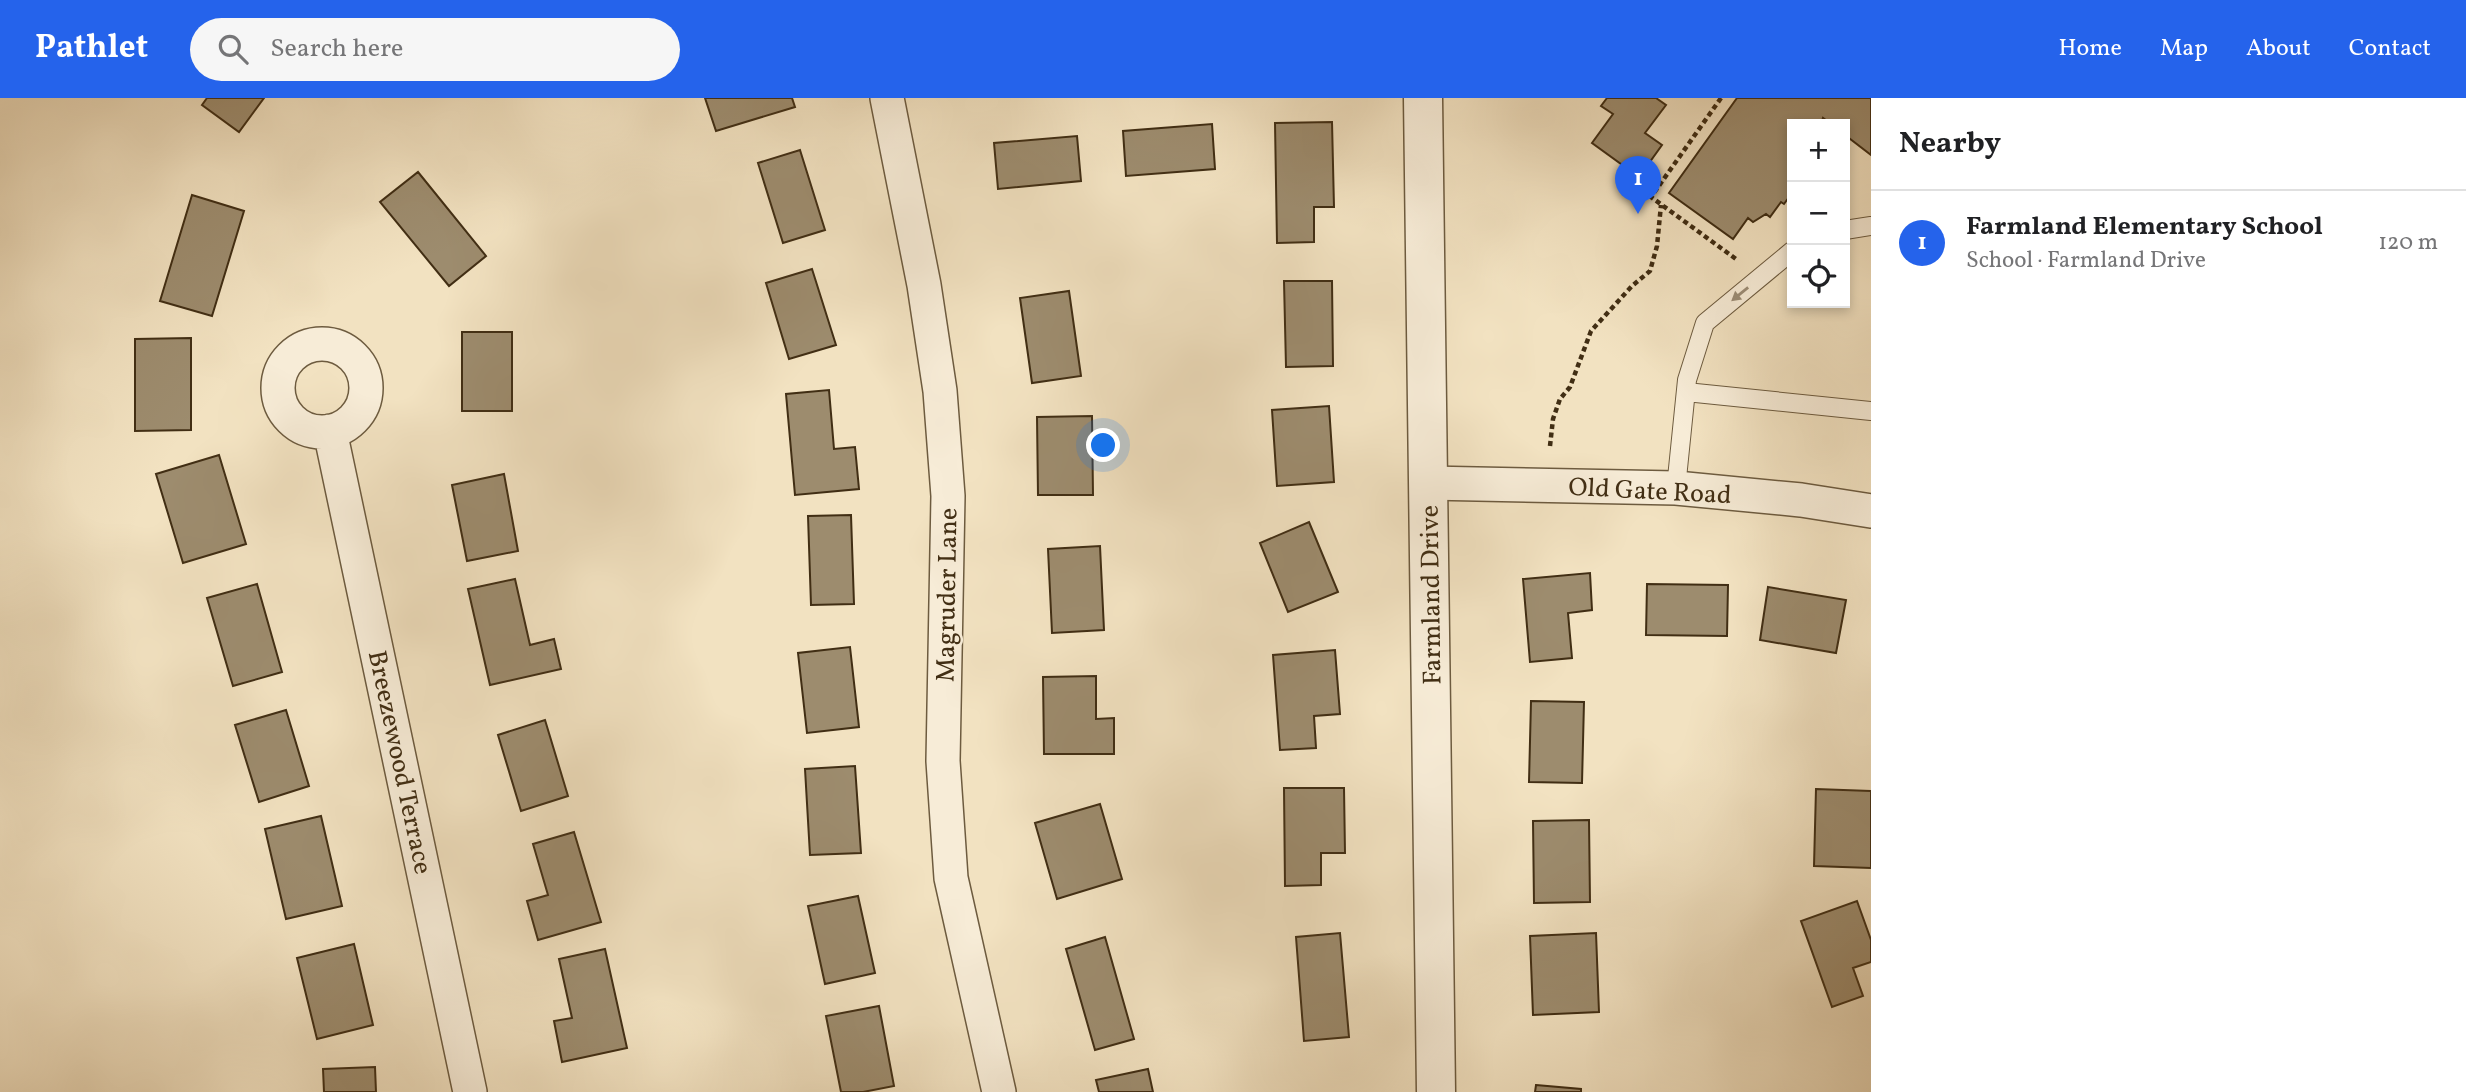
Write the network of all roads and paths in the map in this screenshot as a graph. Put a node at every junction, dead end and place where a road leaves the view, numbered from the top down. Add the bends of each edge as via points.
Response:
1 (887, 98) edge
2 (1423, 98) edge
3 (1721, 98) edge
4 (1661, 205) junction
5 (1871, 226) edge
6 (1850, 229) edge
7 (1787, 255) edge
8 (1736, 259) dead end
9 (1686, 392) junction
10 (1871, 411) edge
11 (330, 431) dead end
12 (1550, 446) dead end
13 (1428, 483) junction
14 (1676, 488) junction
15 (1871, 511) edge
16 (471, 1092) edge
17 (999, 1092) edge
18 (1436, 1092) edge

1 - 17 street, Magruder Lane via 940,391 948,496 943,761 951,878
2 - 13 street, Farmland Drive
3 - 4 path via 1651,197
4 - 8 path
4 - 12 path via 1650,271 1591,331 1553,419
5 - 6 lane
7 -> 9 lane via 1705,323
9 - 10 lane
9 - 14 lane
11 - 16 street, Breezewood Terrace
13 - 14 street, Old Gate Road
13 - 18 street, Farmland Drive
14 - 15 street, Old Gate Road

